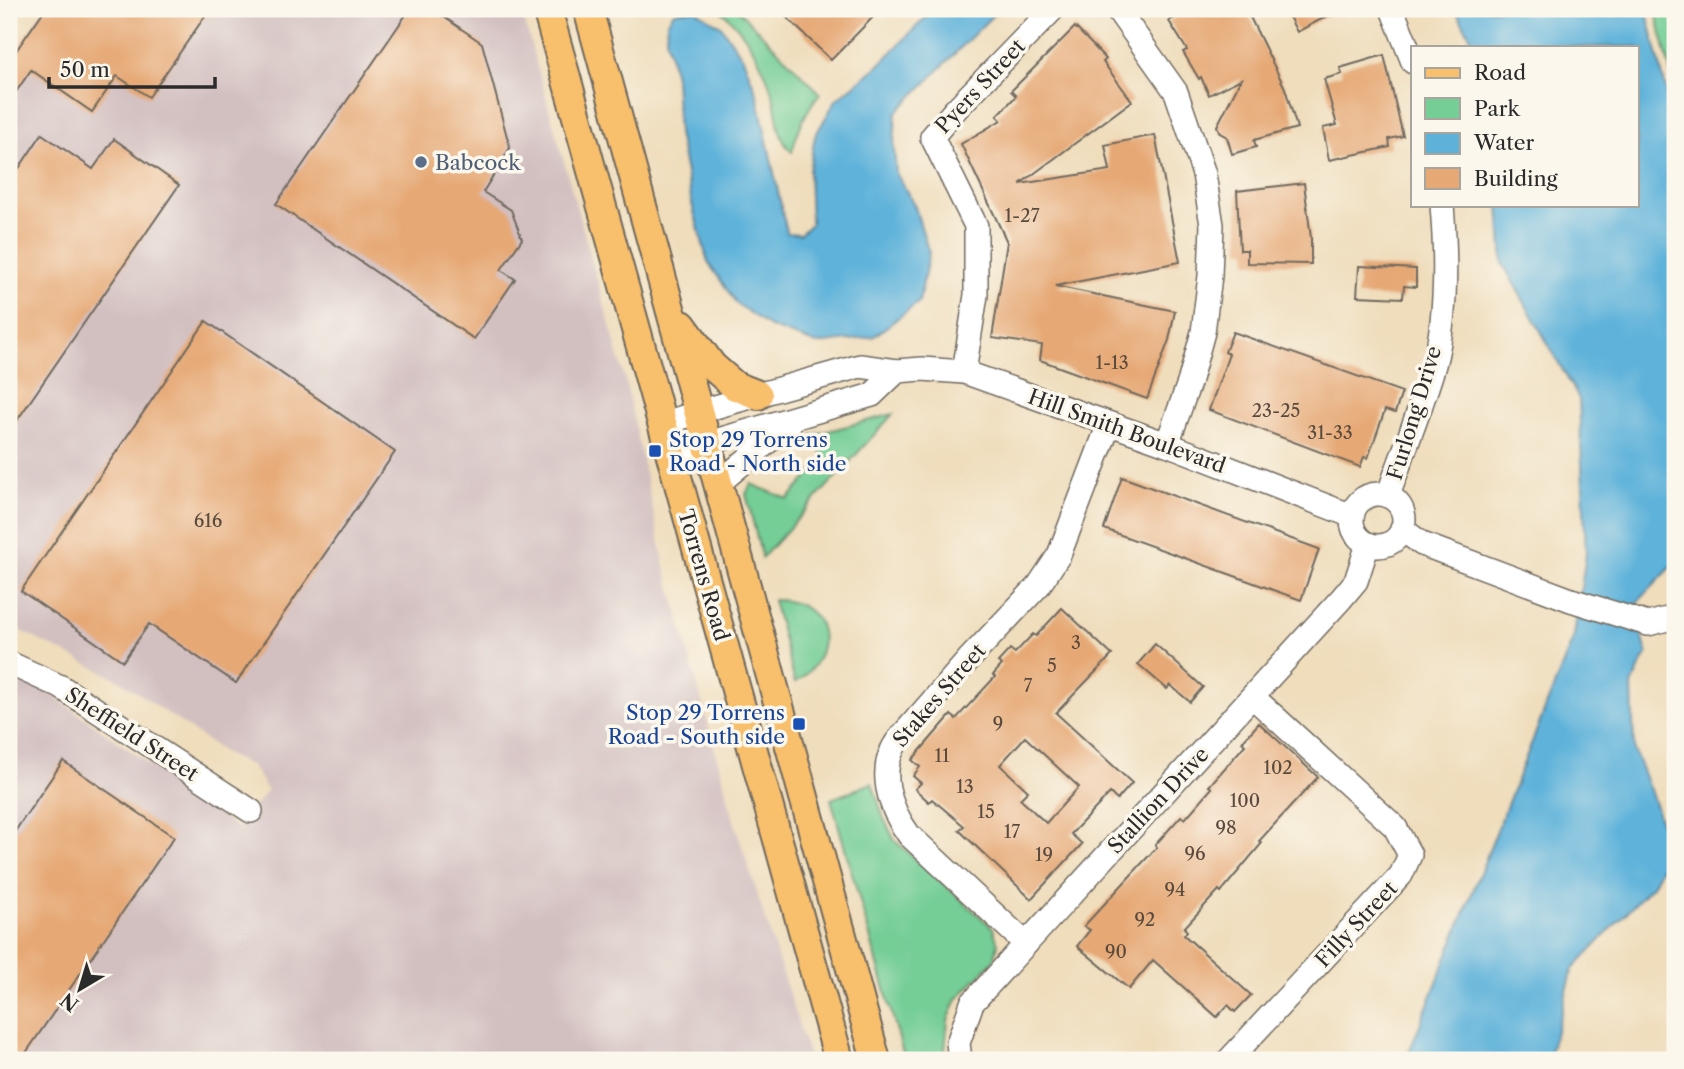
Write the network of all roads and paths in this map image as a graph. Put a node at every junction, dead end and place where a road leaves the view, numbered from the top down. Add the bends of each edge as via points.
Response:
1 (547, 9) edge
2 (588, 9) edge
3 (1053, 9) edge
4 (1117, 9) edge
5 (1392, 9) edge
6 (1411, 57) edge
7 (1441, 206) edge
8 (671, 312) junction
9 (897, 371) junction
10 (964, 372) junction
11 (758, 395) junction
12 (699, 412) junction
13 (797, 416) junction
14 (662, 424) junction
15 (1109, 424) junction
16 (708, 443) junction
17 (1167, 444) junction
18 (670, 451) junction
19 (719, 483) junction
20 (1388, 496) junction
21 (1352, 516) junction
22 (1402, 529) junction
23 (1368, 544) junction
24 (1675, 617) edge
25 (9, 663) edge
26 (1253, 697) junction
27 (251, 811) dead end
28 (1026, 944) junction
29 (839, 1060) edge
30 (876, 1060) edge
31 (960, 1060) edge
32 (1229, 1060) edge

1 - 14 main road, Torrens Road
2 - 8 main road, Torrens Road
3 - 10 street, Pyers Street via 932,137 976,226 976,295
4 - 17 street via 1176,92 1204,174 1212,225 1203,332
5 - 6 street
7 - 20 street, Furlong Drive via 1443,304 1434,363
8 - 11 main road via 712,366 735,386
8 - 12 main road, Torrens Road
9 - 10 street, Hill Smith Boulevard
9 - 11 street, Hill Smith Boulevard via 860,366
9 - 13 street via 872,395
10 - 15 street, Hill Smith Boulevard
11 - 12 street, Hill Smith Boulevard
12 - 14 street, Hill Smith Boulevard
12 - 16 main road, Torrens Road
13 - 16 street
13 - 19 street
14 - 18 main road, Torrens Road
15 - 17 street, Hill Smith Boulevard
15 - 28 street, Stakes Street via 1059,555 1046,575 899,739 886,763 891,801 909,835
16 - 18 street
16 - 19 main road, Torrens Road
17 - 21 street, Hill Smith Boulevard
18 - 29 main road, Torrens Road
19 - 30 main road, Torrens Road
20 - 21 street via 1365,497
20 - 22 street via 1400,506
21 - 23 street via 1355,533
22 - 23 street via 1384,545
22 - 24 street via 1422,544 1571,600 1648,624
23 - 26 street, Stallion Drive via 1356,581
25 - 27 street, Sheffield Street via 61,687
26 - 28 street, Stallion Drive
26 - 32 street, Filly Street via 1395,827 1410,855 1401,875
28 - 31 street, Stallion Drive via 972,1003 958,1044

